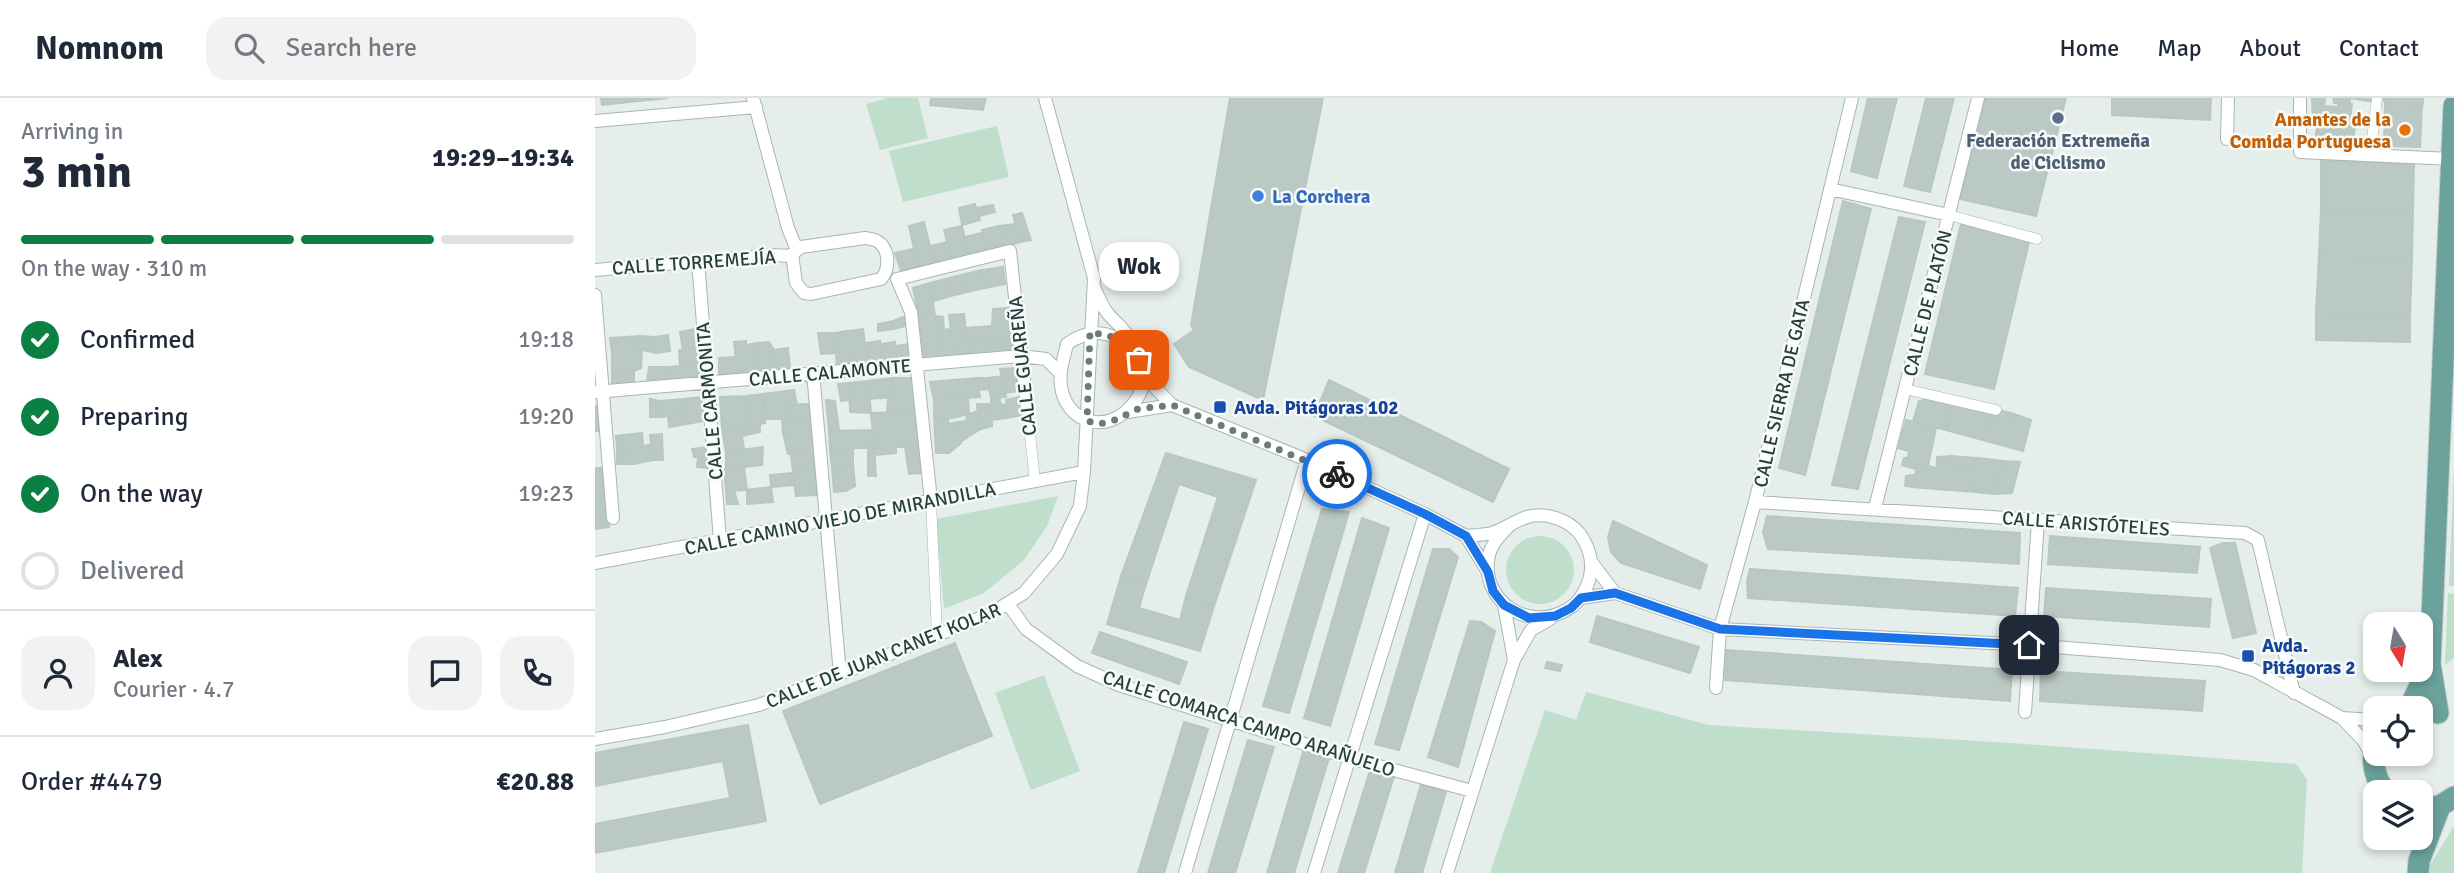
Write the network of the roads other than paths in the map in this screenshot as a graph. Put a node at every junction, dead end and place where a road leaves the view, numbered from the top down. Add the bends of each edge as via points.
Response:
1 (1045, 98) edge
2 (1852, 98) edge
3 (1978, 98) edge
4 (2228, 98) edge
5 (2300, 98) edge
6 (2377, 98) edge
7 (755, 102) edge
8 (2454, 106) edge
9 (595, 121) edge
10 (2227, 139) dead end
11 (2369, 156) junction
12 (2452, 159) junction
13 (1830, 189) junction
14 (1949, 215) junction
15 (2037, 239) dead end
16 (795, 253) junction
17 (698, 261) junction
18 (595, 270) edge
19 (892, 275) junction
20 (1093, 287) junction
21 (595, 295) edge
22 (1090, 332) junction
23 (1067, 344) junction
24 (1131, 347) junction
25 (1021, 356) junction
26 (1046, 359) junction
27 (916, 365) junction
28 (813, 373) junction
29 (1061, 373) junction
30 (1143, 375) junction
31 (708, 382) junction
32 (1906, 389) junction
33 (599, 391) edge
34 (1172, 405) junction
35 (1027, 408) joint
36 (1996, 410) dead end
37 (1128, 412) junction
38 (1087, 421) junction
39 (1307, 460) junction
40 (1084, 472) junction
41 (1035, 481) junction
42 (931, 501) junction
43 (1755, 502) junction
44 (1875, 508) junction
45 (1425, 514) junction
46 (613, 518) dead end
47 (826, 520) junction
48 (2038, 521) junction
49 (1510, 525) junction
50 (1466, 536) junction
51 (720, 540) junction
52 (595, 563) edge
53 (1592, 563) junction
54 (1488, 572) junction
55 (1615, 593) junction
56 (1581, 598) junction
57 (1008, 604) junction
58 (1504, 605) junction
59 (2432, 612) edge
60 (1555, 616) junction
61 (1720, 629) junction
62 (937, 635) junction
63 (2029, 645) junction
64 (1514, 660) junction
65 (840, 674) junction
66 (2432, 682) edge
67 (1716, 688) dead end
68 (2294, 693) junction
69 (2025, 712) dead end
70 (2437, 715) edge
71 (2342, 718) junction
72 (2363, 719) edge
73 (1232, 720) junction
74 (595, 739) edge
75 (2363, 740) edge
76 (1349, 758) junction
77 (1472, 791) junction
78 (2438, 804) edge
79 (2419, 867) edge
80 (1185, 873) edge
81 (1314, 873) edge
82 (1447, 873) edge

1 - 20 street
2 - 13 street, CALLE SIERRA DE GATA
3 - 14 street, CALLE DE PLATÓN
4 - 10 street
5 - 11 street via 2300,152
6 - 11 street
7 - 9 street, CALLE TORREMEJÍA
7 - 16 street, CALLE TORREMEJÍA
8 - 12 main road
11 - 12 street
12 - 59 main road
13 - 14 street
13 - 43 street, CALLE SIERRA DE GATA
14 - 15 street
14 - 32 street, CALLE DE PLATÓN
16 - 17 street, CALLE TORREMEJÍA
16 - 19 street via 801,247 865,238 883,248
16 - 19 street via 796,283 804,293
17 - 18 street, CALLE TORREMEJÍA
17 - 31 street, CALLE CARMONITA
19 - 25 street, CALLE GUAREÑA via 1010,251
19 - 27 street via 911,312
20 - 22 street, CALLE DE JUAN CANET KOLAR
20 - 24 street
21 - 33 street
22 - 23 street
22 - 24 street via 1118,337
22 - 38 street, CALLE DE JUAN CANET KOLAR
23 - 26 street
23 - 29 street
24 - 30 street
25 - 26 street, CALLE CALAMONTE
25 - 27 street, CALLE CALAMONTE
25 - 35 street, CALLE GUAREÑA
26 - 29 street
27 - 28 street, CALLE CALAMONTE
27 - 42 street
28 - 31 street, CALLE CALAMONTE
28 - 47 street
29 - 38 street via 1066,402
30 - 34 street
30 - 37 street via 1140,394
31 - 33 street, CALLE CALAMONTE
31 - 51 street, CALLE CARMONITA
32 - 36 street
32 - 44 street, CALLE DE PLATÓN
33 - 46 street
34 - 37 street
34 - 39 street
35 - 41 street, CALLE GUAREÑA
37 - 38 street via 1099,424
38 - 40 street, CALLE DE JUAN CANET KOLAR
39 - 45 street
39 - 73 street
40 - 41 street, CALLE CAMINO VIEJO DE MIRANDILLA
40 - 57 street, CALLE DE JUAN CANET KOLAR via 1080,506 1058,554 1024,593
41 - 42 street, CALLE CAMINO VIEJO DE MIRANDILLA
42 - 47 street, CALLE CAMINO VIEJO DE MIRANDILLA
42 - 62 street
43 - 44 street, CALLE ARISTÓTELES
43 - 61 street, CALLE SIERRA DE GATA
44 - 48 street, CALLE ARISTÓTELES
45 - 50 street
45 - 76 street
47 - 51 street, CALLE CAMINO VIEJO DE MIRANDILLA
47 - 65 street
48 - 63 street
48 - 68 street, CALLE ARISTÓTELES via 2241,533 2258,540
49 - 50 street
49 - 53 street via 1546,515 1563,521 1578,531
49 - 54 street via 1489,554
50 - 54 street
51 - 52 street, CALLE CAMINO VIEJO DE MIRANDILLA
53 - 55 street
53 - 56 street
54 - 58 street via 1493,591
55 - 56 street
55 - 61 street
56 - 60 street
57 - 62 street, CALLE DE JUAN CANET KOLAR
57 - 73 street, CALLE COMARCA CAMPO ARAÑUELO via 1026,629 1077,666 1119,685
58 - 60 street via 1529,618
58 - 64 street
60 - 64 street via 1531,630
61 - 63 street
61 - 67 street, CALLE SIERRA DE GATA
62 - 65 street, CALLE DE JUAN CANET KOLAR
63 - 68 street via 2220,660 2254,670
63 - 69 street
64 - 77 street
65 - 74 street, CALLE DE JUAN CANET KOLAR via 759,705
66 - 70 main road
68 - 71 street
71 - 72 street
71 - 75 street
73 - 76 street, CALLE COMARCA CAMPO ARAÑUELO
73 - 80 street
76 - 77 street, CALLE COMARCA CAMPO ARAÑUELO
76 - 81 street
77 - 82 street
78 - 79 main road

